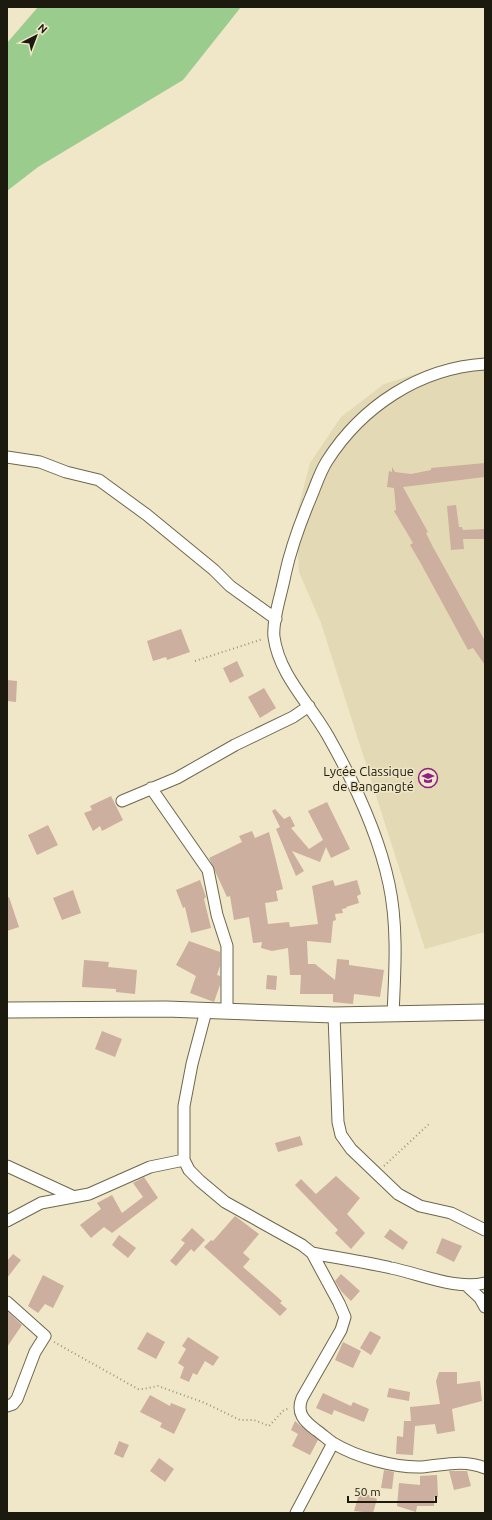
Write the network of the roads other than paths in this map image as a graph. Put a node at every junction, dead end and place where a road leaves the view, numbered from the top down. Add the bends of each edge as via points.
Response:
1 (485, 364) edge
2 (7, 457) edge
3 (276, 619) junction
4 (309, 706) junction
5 (151, 788) junction
6 (122, 801) dead end
7 (7, 1010) edge
8 (206, 1011) junction
9 (227, 1012) junction
10 (485, 1012) edge
11 (393, 1014) junction
12 (334, 1015) junction
13 (184, 1160) junction
14 (7, 1166) edge
15 (72, 1196) junction
16 (7, 1221) edge
17 (485, 1230) edge
18 (312, 1253) junction
19 (485, 1283) edge
20 (466, 1285) junction
21 (483, 1299) edge
22 (7, 1302) edge
23 (7, 1406) edge
24 (333, 1443) junction
25 (485, 1468) edge
26 (296, 1513) edge

1 - 3 street via 444,371 399,389 361,420 342,440 326,462 294,536
2 - 3 street via 40,462 99,480 214,570 230,586
3 - 4 street via 274,636 283,667
4 - 5 street via 177,778
4 - 11 street via 354,787 382,854 392,905 395,951
5 - 6 street
5 - 9 street via 208,870 217,915 227,946
7 - 8 street
8 - 9 street
8 - 13 street via 184,1106
9 - 12 street
10 - 11 street
11 - 12 street
12 - 17 street via 338,1122 341,1135 351,1149 398,1194 420,1206 451,1213
13 - 15 street via 150,1167 89,1194
13 - 18 street via 189,1170 225,1202
14 - 15 street
15 - 16 street via 41,1203
18 - 20 street
18 - 24 street via 345,1317 341,1330 300,1403 299,1410 308,1424
19 - 20 street
20 - 21 street
22 - 23 street via 45,1336 35,1352 17,1400
24 - 25 street via 381,1462 420,1467 462,1462
24 - 26 street

